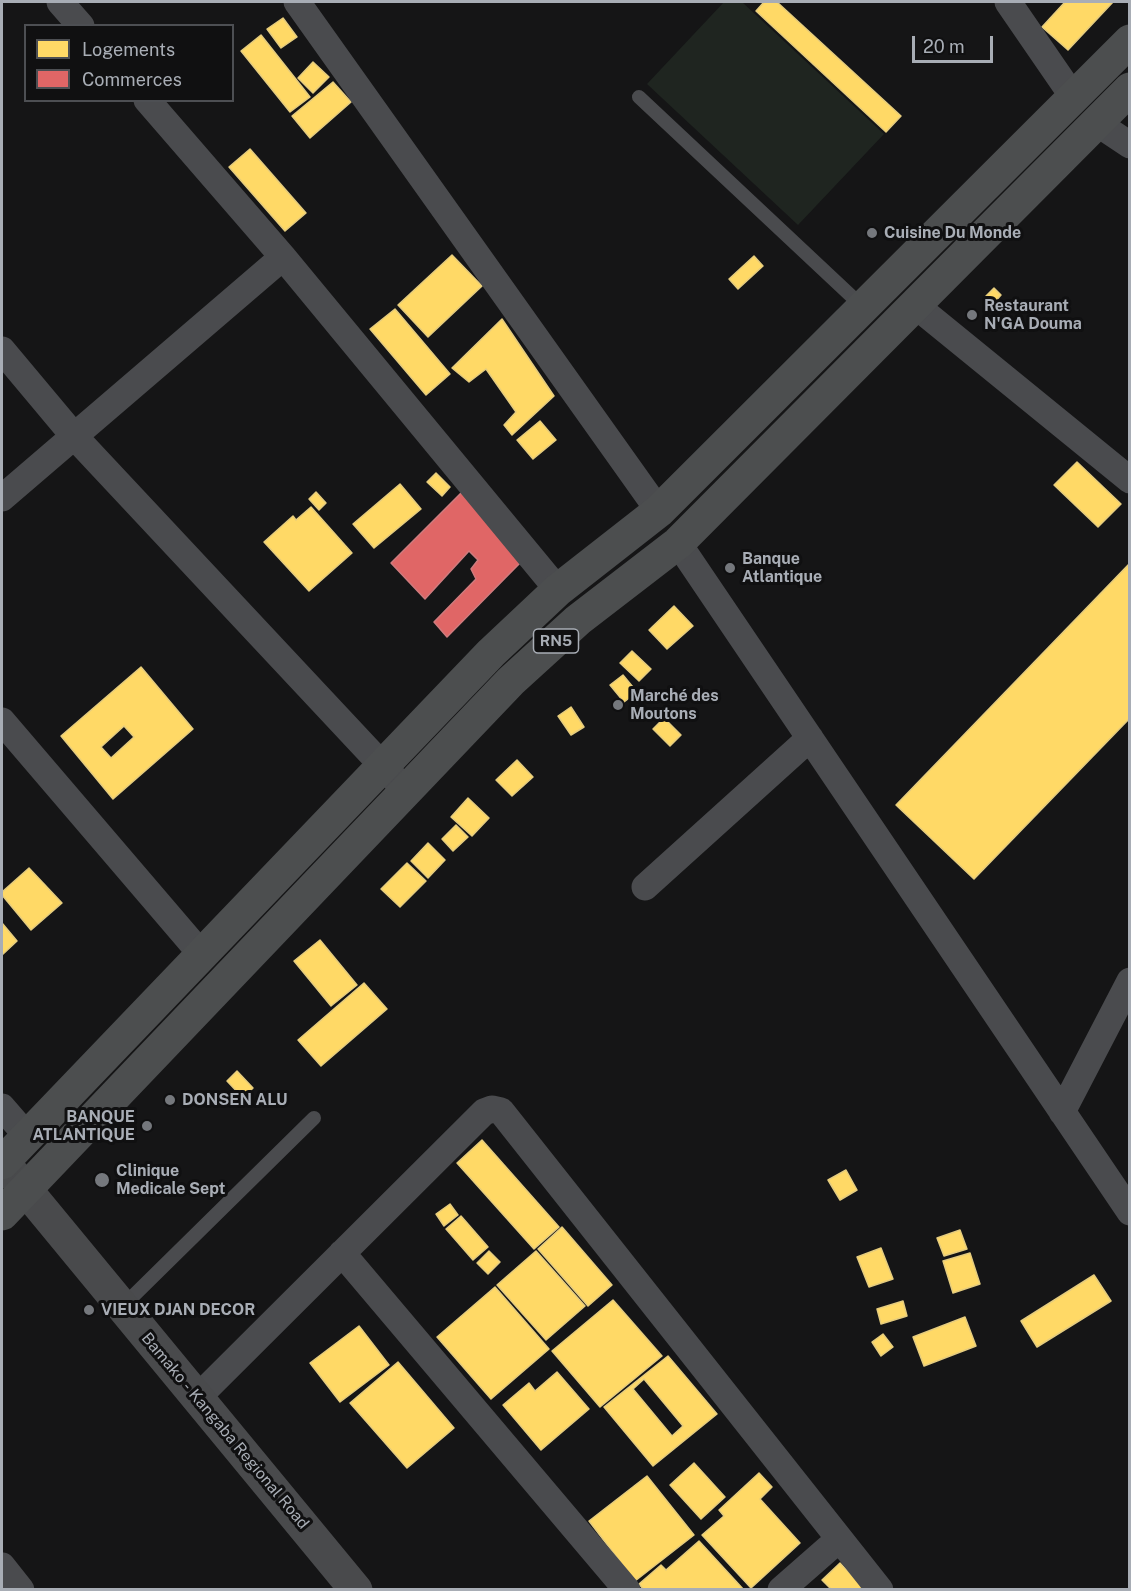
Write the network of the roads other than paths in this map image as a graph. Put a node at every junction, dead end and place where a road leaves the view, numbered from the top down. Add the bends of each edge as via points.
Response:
1 (60, 2) edge
2 (297, 2) edge
3 (1008, 2) edge
4 (79, 24) edge
5 (1130, 41) edge
6 (1130, 89) edge
7 (639, 97) dead end
8 (1074, 98) junction
9 (149, 102) edge
10 (1097, 123) junction
11 (1130, 145) edge
12 (284, 257) junction
13 (915, 305) junction
14 (864, 308) junction
15 (2, 350) edge
16 (74, 436) junction
17 (1130, 480) edge
18 (2, 498) edge
19 (658, 511) junction
20 (678, 543) junction
21 (558, 590) junction
22 (2, 721) edge
23 (810, 738) junction
24 (384, 766) junction
25 (406, 790) junction
26 (645, 887) dead end
27 (203, 956) junction
28 (1130, 981) edge
29 (2, 1107) edge
30 (1062, 1112) junction
31 (314, 1118) dead end
32 (28, 1137) junction
33 (2, 1163) edge
34 (25, 1189) junction
35 (1128, 1206) edge
36 (2, 1214) edge
37 (342, 1253) junction
38 (122, 1307) junction
39 (197, 1398) junction
40 (838, 1540) junction
41 (2, 1566) edge
42 (21, 1590) edge
43 (356, 1590) edge
44 (627, 1590) edge
45 (781, 1590) edge
46 (880, 1590) edge

1 - 4 street
2 - 19 street
3 - 8 street
5 - 8 highway, RN5
6 - 10 highway, RN5
7 - 14 lane
8 - 14 highway, RN5
9 - 12 street
10 - 11 street
10 - 13 highway, RN5
12 - 16 street
12 - 21 street
13 - 17 street
13 - 20 highway, RN5
14 - 19 highway, RN5
15 - 16 street
16 - 18 street
16 - 24 street
19 - 21 highway, RN5
20 - 23 street
20 - 25 highway, RN5 via 578,620 511,681
21 - 24 highway, RN5
22 - 27 street
23 - 26 street
23 - 30 street
24 - 25 street
24 - 27 highway, RN5
25 - 34 highway, RN5
27 - 32 highway, RN5
28 - 30 street
29 - 32 street
30 - 35 street
31 - 38 lane
32 - 33 highway, RN5
33 - 34 street, Bamako - Kangaba Regional Road
34 - 36 highway, RN5
34 - 38 street, Bamako - Kangaba Regional Road
37 - 39 street
37 - 40 street via 484,1113 492,1109 501,1111
37 - 44 street
38 - 39 street, Bamako - Kangaba Regional Road
39 - 43 street, Bamako - Kangaba Regional Road
40 - 45 street
40 - 46 street
41 - 42 street

